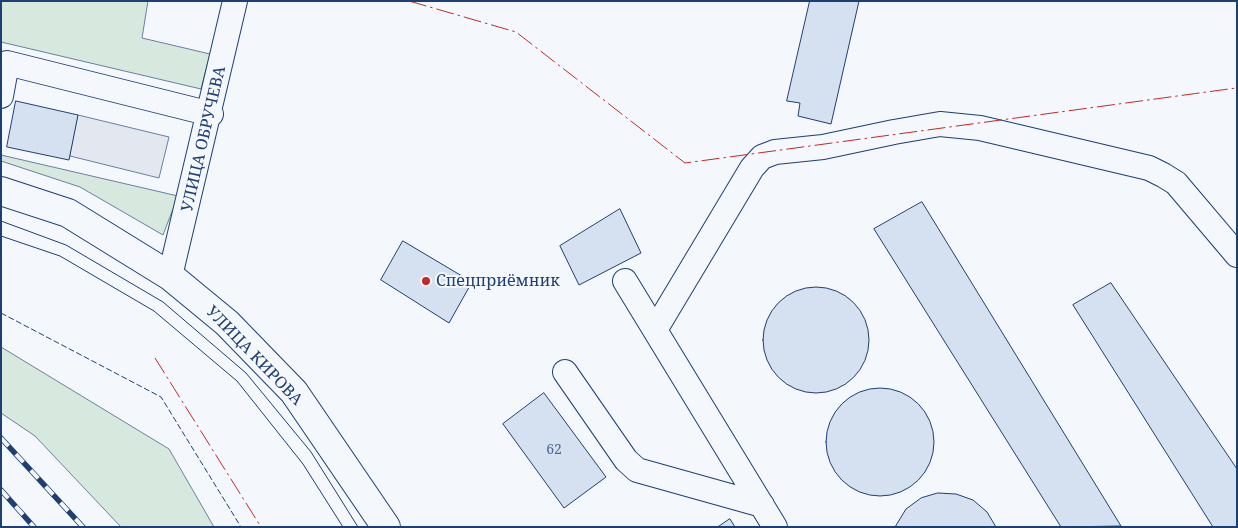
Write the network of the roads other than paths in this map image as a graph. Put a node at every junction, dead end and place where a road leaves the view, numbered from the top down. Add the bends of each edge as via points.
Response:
1 (236, 1) edge
2 (1, 96) edge
3 (210, 114) junction
4 (1, 191) edge
5 (1237, 255) edge
6 (170, 276) junction
7 (625, 280) dead end
8 (655, 330) junction
9 (565, 372) dead end
10 (762, 505) junction
11 (386, 527) edge
12 (775, 527) edge

1 - 3 street, УЛИЦА ОБРУЧЕВА
2 - 3 street via 7,63
3 - 6 street, УЛИЦА ОБРУЧЕВА
4 - 6 main road, УЛИЦА КИРОВА via 68,212
5 - 8 street via 1176,183 1148,168 980,128 940,124 823,147 775,152 762,157 752,168
6 - 11 main road, УЛИЦА КИРОВА via 227,323 294,392
7 - 8 street
8 - 10 street
9 - 10 street via 626,460 637,470
10 - 12 street

